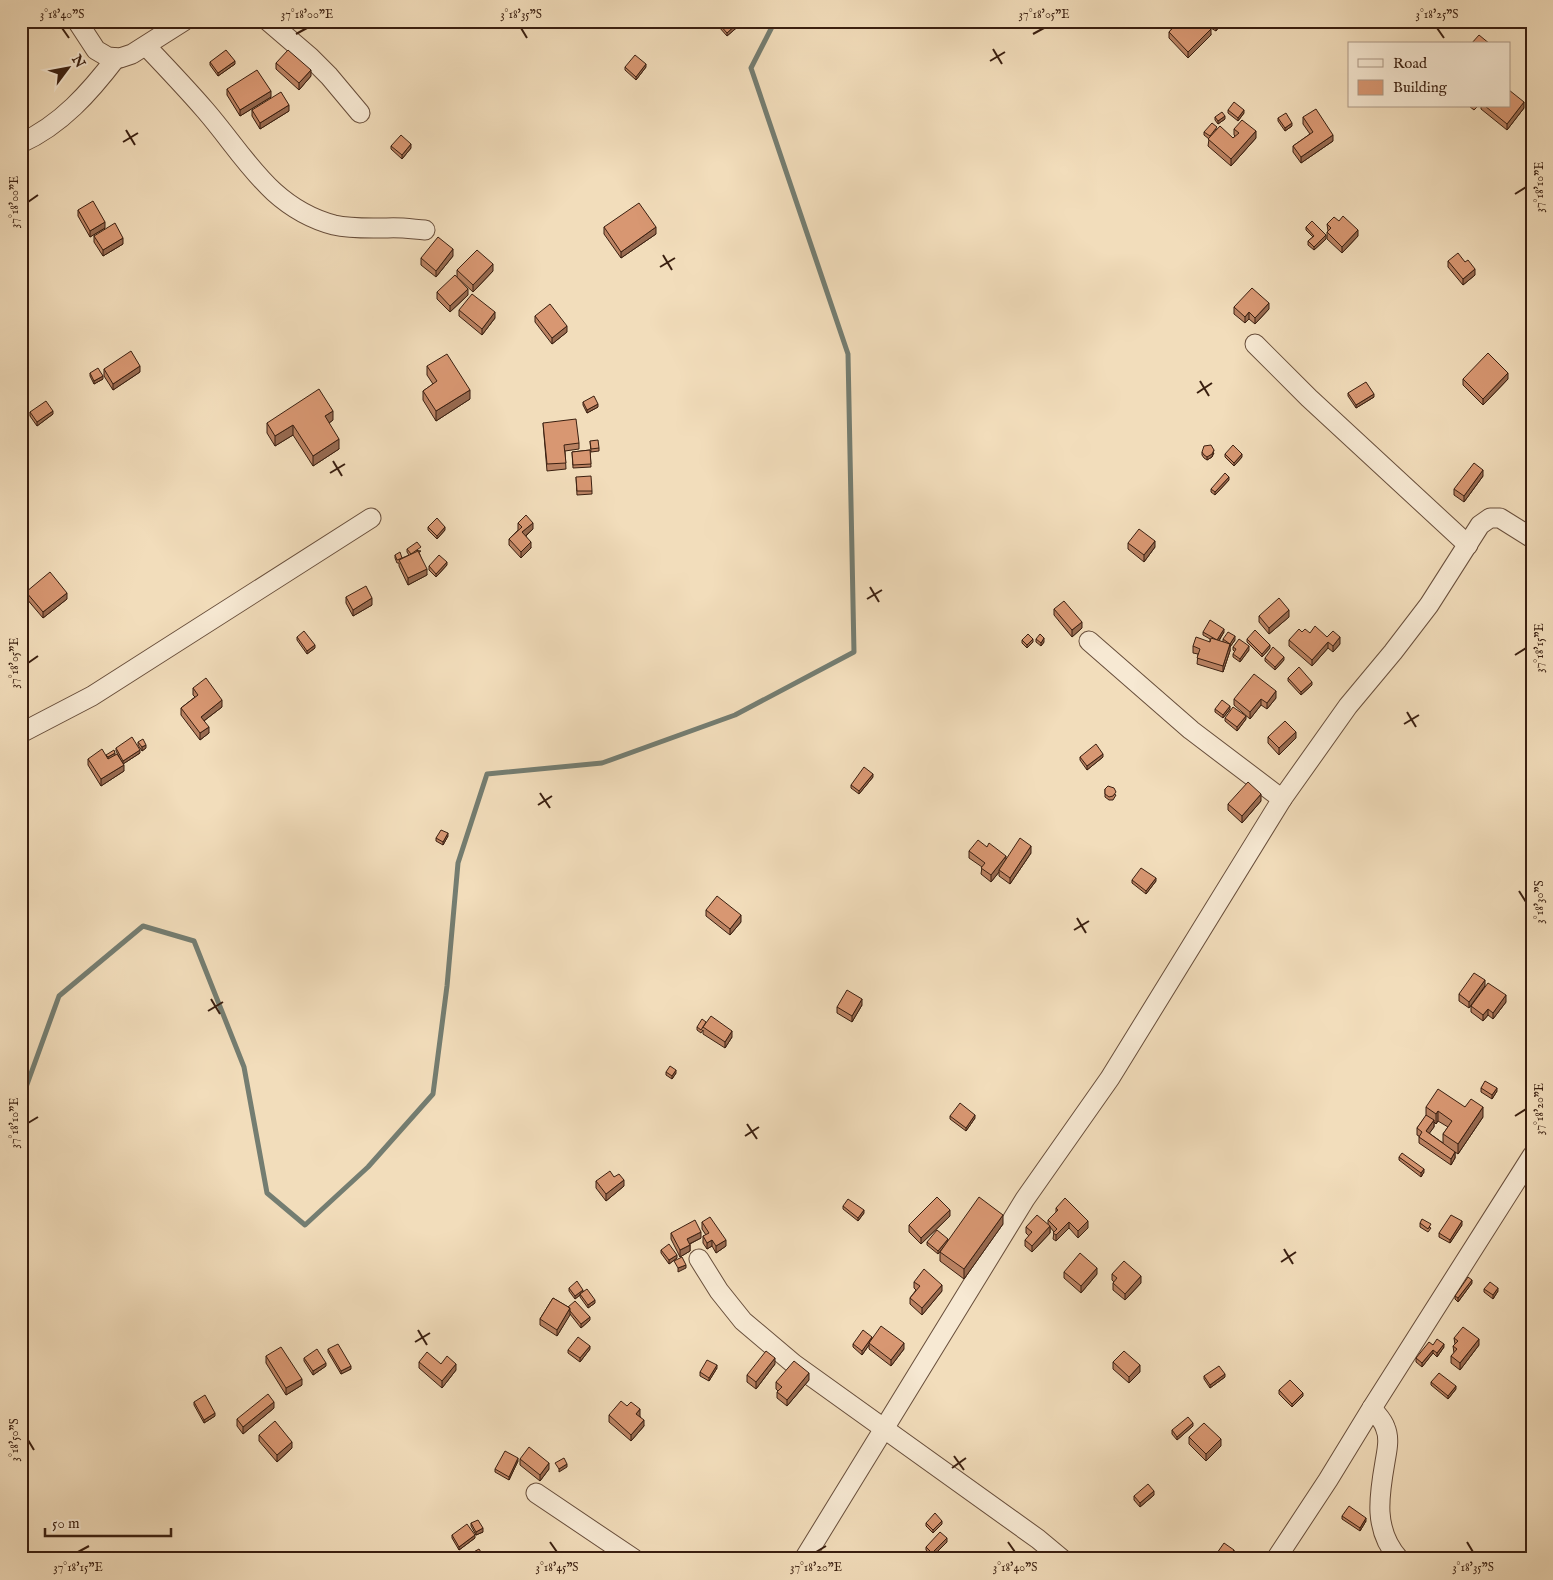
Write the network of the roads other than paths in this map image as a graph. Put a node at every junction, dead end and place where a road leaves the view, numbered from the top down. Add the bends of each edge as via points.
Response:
1 (77, 21) edge
2 (184, 21) edge
3 (268, 21) edge
4 (146, 46) junction
5 (116, 58) junction
6 (360, 113) dead end
7 (21, 143) edge
8 (425, 230) dead end
9 (1256, 344) dead end
10 (371, 518) dead end
11 (1532, 538) edge
12 (1468, 545) junction
13 (1089, 641) dead end
14 (21, 732) edge
15 (1282, 799) junction
16 (1532, 1156) edge
17 (699, 1259) dead end
18 (1372, 1408) junction
19 (883, 1428) junction
20 (536, 1493) dead end
21 (634, 1559) edge
22 (804, 1559) edge
23 (1062, 1559) edge
24 (1276, 1559) edge
25 (1399, 1559) edge

1 - 5 street via 96,50
2 - 4 street
3 - 6 street via 316,64
4 - 5 street
4 - 8 street via 205,110 278,198 303,214 334,225
5 - 7 street via 60,120
9 - 12 street via 1309,398
10 - 14 street via 92,696
11 - 12 street via 1500,518 1490,518 1480,525
12 - 15 street via 1429,605 1348,706
13 - 15 street via 1191,730
15 - 19 street via 1110,1078 1025,1199
16 - 18 street
17 - 19 street via 719,1292 743,1321 794,1364
18 - 24 street
18 - 25 street via 1385,1426 1388,1440 1380,1516 1385,1535
19 - 22 street
19 - 23 street
20 - 21 street

